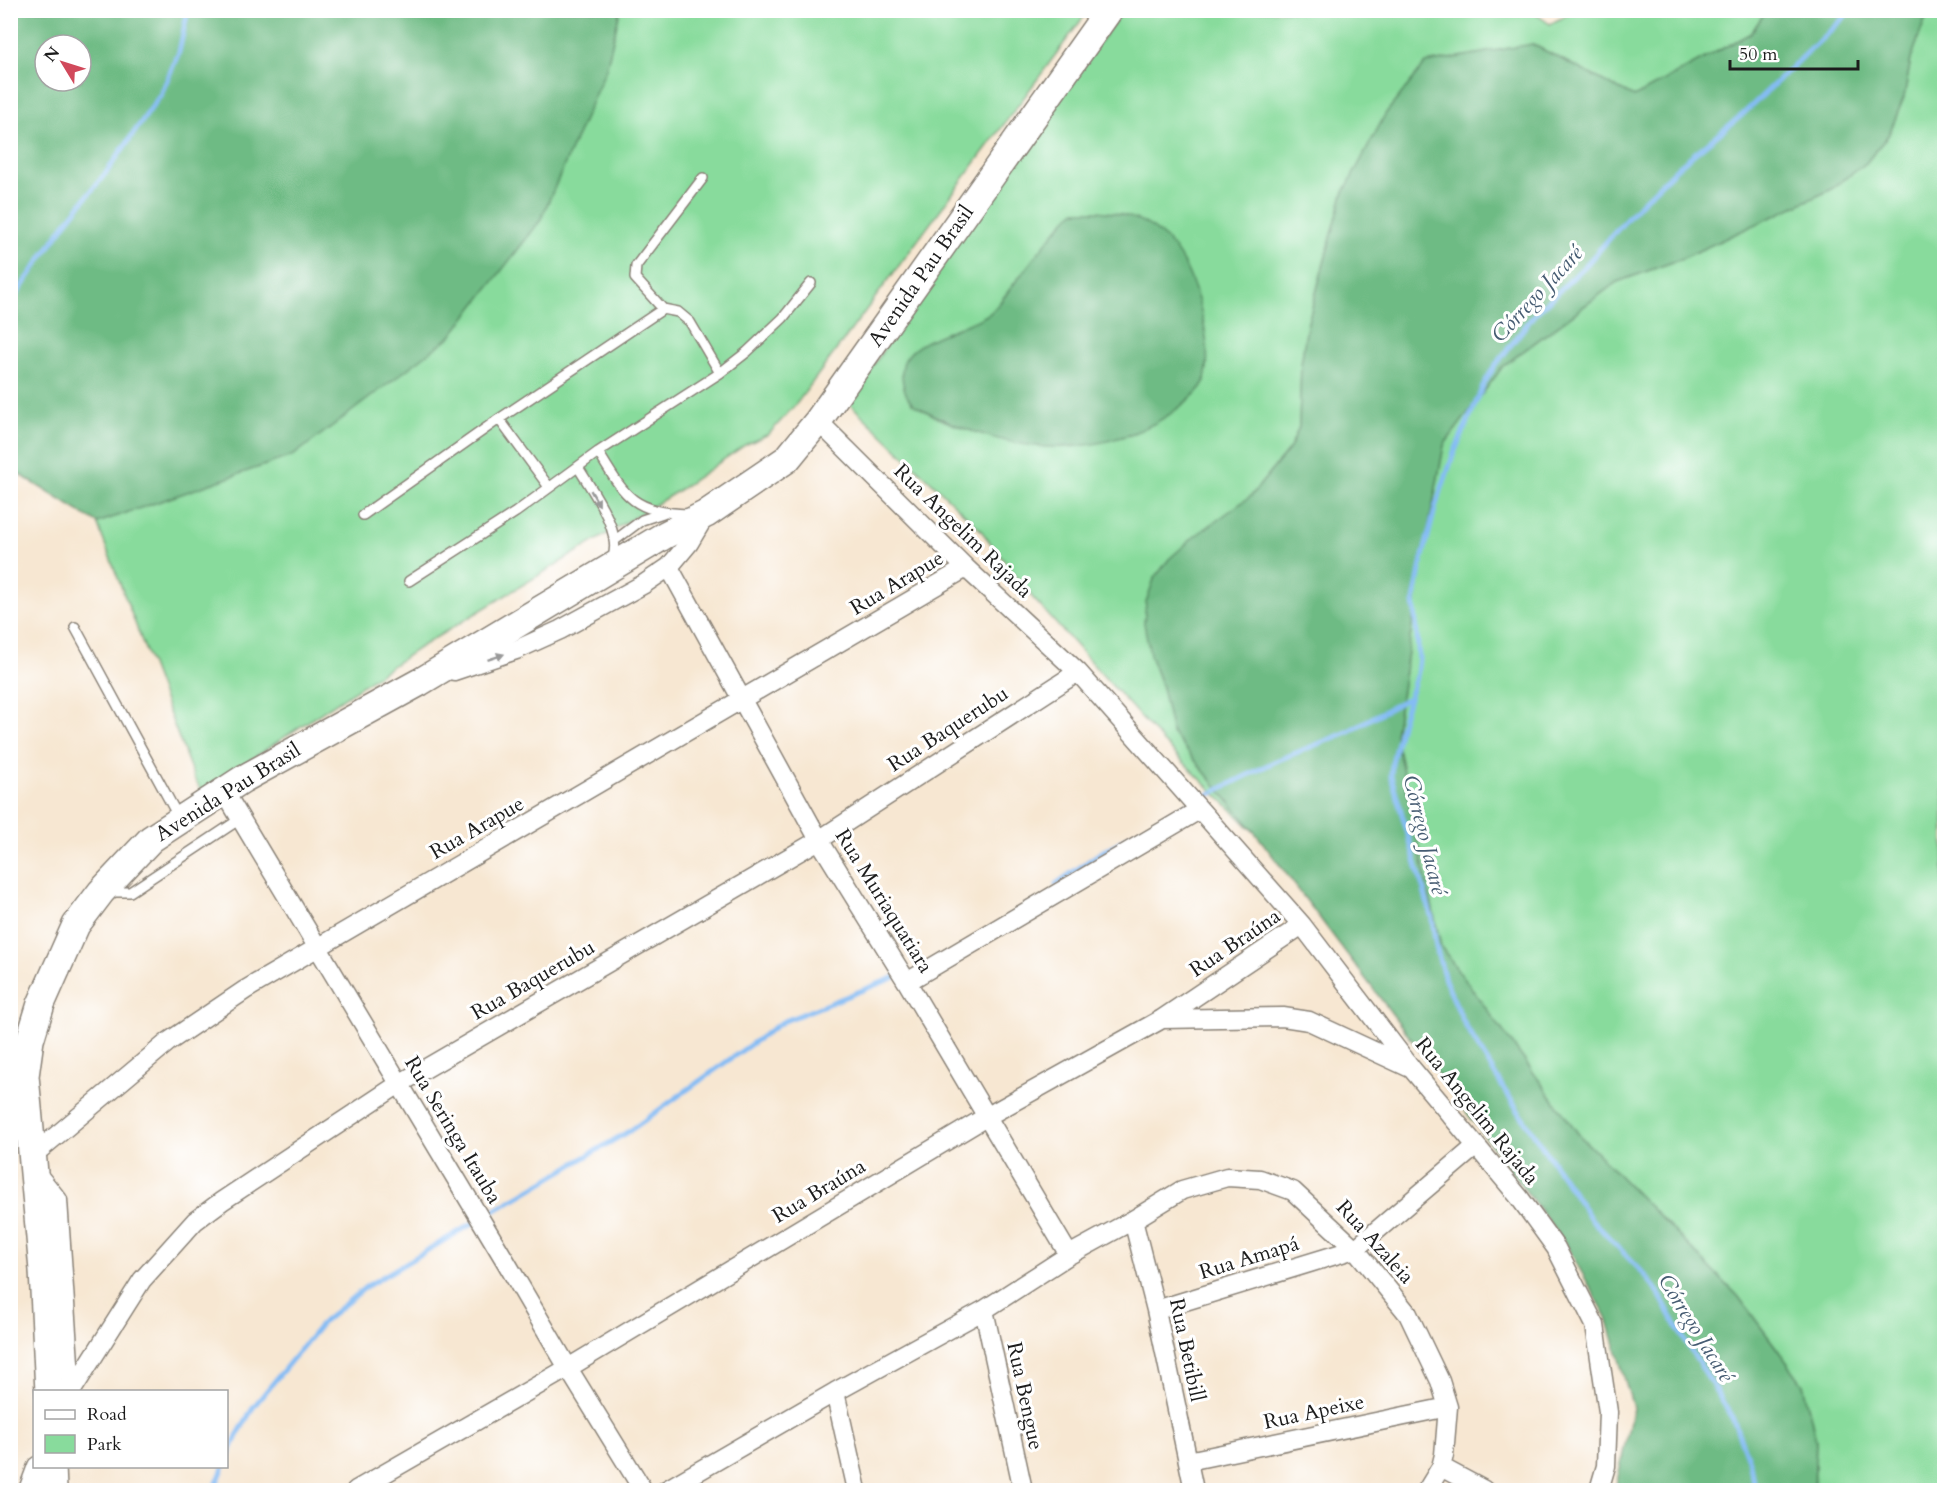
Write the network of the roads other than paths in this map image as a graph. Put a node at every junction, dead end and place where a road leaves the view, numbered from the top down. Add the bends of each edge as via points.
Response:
1 (1109, 10) edge
2 (704, 178) dead end
3 (811, 283) dead end
4 (663, 309) junction
5 (720, 373) junction
6 (499, 419) junction
7 (818, 422) junction
8 (598, 452) junction
9 (578, 467) junction
10 (549, 487) junction
11 (663, 513) junction
12 (363, 514) dead end
13 (706, 514) junction
14 (614, 541) junction
15 (669, 567) junction
16 (966, 568) junction
17 (607, 571) junction
18 (409, 581) dead end
19 (75, 627) dead end
20 (1078, 672) junction
21 (420, 682) junction
22 (742, 700) junction
23 (224, 791) junction
24 (1193, 804) junction
25 (240, 819) junction
26 (181, 820) junction
27 (819, 840) junction
28 (101, 892) junction
29 (1302, 925) junction
30 (316, 947) junction
31 (903, 974) junction
32 (1162, 1019) junction
33 (10, 1048) edge
34 (1412, 1069) junction
35 (25, 1076) junction
36 (399, 1084) junction
37 (986, 1117) junction
38 (1476, 1146) junction
39 (32, 1162) junction
40 (1133, 1220) junction
41 (1355, 1249) junction
42 (1069, 1255) junction
43 (984, 1310) junction
44 (1156, 1310) junction
45 (568, 1368) junction
46 (49, 1390) edge
47 (71, 1390) edge
48 (72, 1390) edge
49 (835, 1392) junction
50 (1448, 1407) junction
51 (1188, 1461) junction
52 (1441, 1467) junction
53 (37, 1468) edge
54 (52, 1468) edge
55 (698, 1482) edge
56 (28, 1491) edge
57 (53, 1491) edge
58 (356, 1491) edge
59 (643, 1491) edge
60 (666, 1491) edge
61 (857, 1491) edge
62 (1023, 1491) edge
63 (1194, 1491) edge
64 (1427, 1491) edge
65 (1484, 1491) edge
66 (1599, 1491) edge

1 - 7 main road, Avenida Pau Brasil
2 - 4 lane via 636,266 635,278
3 - 5 lane via 783,318
4 - 5 lane via 678,312 690,322
4 - 6 lane
5 - 8 lane
6 - 10 lane
6 - 12 lane
7 - 13 main road, Avenida Pau Brasil via 787,459
7 - 16 street, Rua Angelim Rajada
8 - 9 lane
8 - 11 lane via 618,484 637,504
9 - 10 lane
9 -> 14 lane via 613,528
10 - 18 lane
11 - 13 lane
11 - 14 lane via 642,520
13 - 15 street, Avenida Pau Brasil
13 - 17 main road, Avenida Pau Brasil
14 - 17 lane via 615,552
21 -> 15 street, Avenida Pau Brasil via 560,630
15 - 22 street, Rua Muriaquatiara
16 - 20 street, Rua Angelim Rajada
16 - 22 street, Rua Arapue
17 - 21 main road, Avenida Pau Brasil
19 - 26 lane
20 - 24 street, Rua Angelim Rajada
20 - 27 street, Rua Baquerubu
21 - 23 main road, Avenida Pau Brasil
22 - 27 street, Rua Muriaquatiara
22 - 30 street, Rua Arapue
23 - 25 street, Rua Seringa Itauba
23 - 26 main road, Avenida Pau Brasil
24 - 29 street, Rua Angelim Rajada
24 - 31 street
25 - 28 lane via 130,892
25 - 30 street, Rua Seringa Itauba
26 - 28 main road, Avenida Pau Brasil via 151,839
27 - 31 street, Rua Muriaquatiara
27 - 36 street, Rua Baquerubu
28 - 35 main road, Avenida Pau Brasil via 76,925 40,1005
29 - 32 street, Rua Braúna
29 - 34 street, Rua Angelim Rajada
30 - 36 street, Rua Seringa Itauba
30 - 39 street, Rua Arapue via 168,1042
31 - 37 street, Rua Muriaquatiara
32 - 34 street via 1283,1017 1309,1021
32 - 37 street, Rua Braúna
33 - 35 street
34 - 38 street, Rua Angelim Rajada
35 - 39 main road, Avenida Pau Brasil
36 - 45 street, Rua Seringa Itauba
36 - 48 street, Rua Baquerubu via 195,1221 142,1280
37 - 42 street, Rua Muriaquatiara
37 - 45 street, Rua Braúna
38 - 41 street
38 - 66 street, Rua Angelim Rajada via 1556,1248 1596,1325 1608,1412 1606,1466
39 - 46 main road, Avenida Pau Brasil
39 - 47 street via 58,1200
40 - 41 street, Rua Azaleia via 1182,1190 1227,1177 1260,1179 1293,1191
40 - 42 street, Rua Azaleia
40 - 44 street, Rua Betibill
41 - 44 street, Rua Amapá
41 - 50 street, Rua Azaleia via 1408,1314
42 - 43 street, Rua Azaleia
43 - 49 street, Rua Azaleia
43 - 62 street, Rua Bengue
44 - 51 street, Rua Betibill
45 - 58 street, Rua Braúna
45 - 59 street, Rua Seringa Itauba
49 - 55 street, Rua Azaleia
49 - 61 street
50 - 51 street, Rua Apeixe
50 - 52 street, Rua Azaleia
51 - 63 street, Rua Betibill
52 - 64 street, Rua Azaleia
52 - 65 street
53 - 56 street
54 - 57 main road
55 - 60 street, Rua Azaleia

